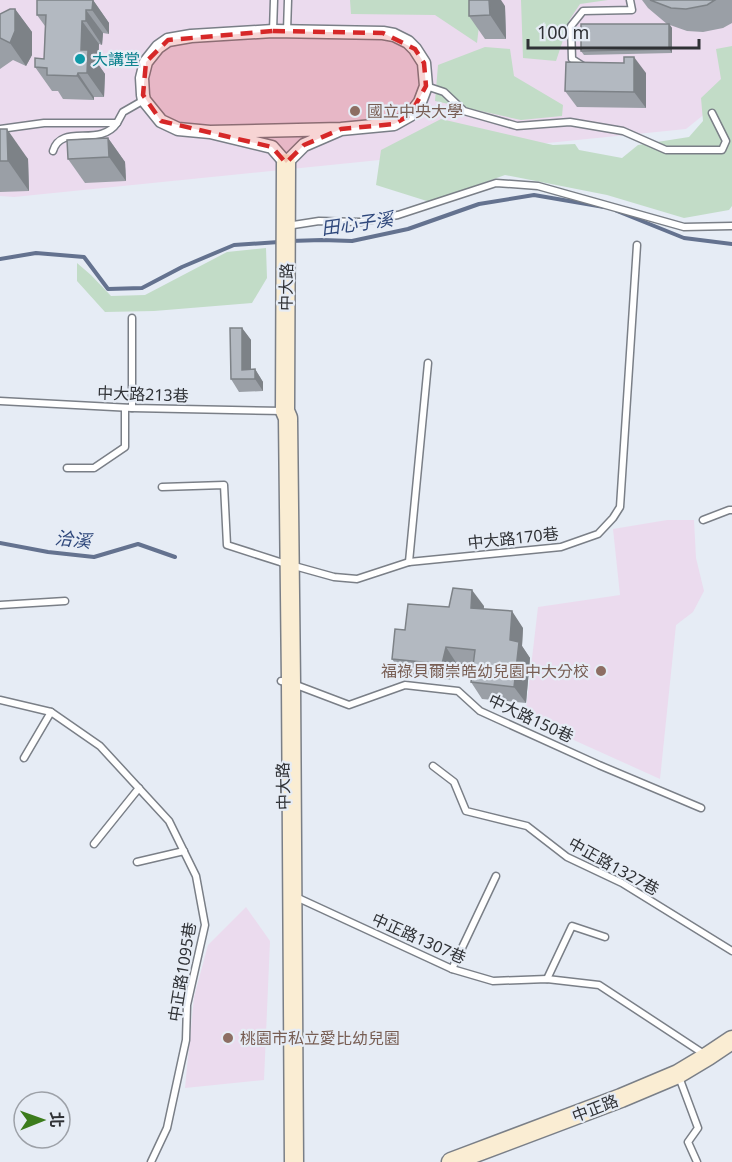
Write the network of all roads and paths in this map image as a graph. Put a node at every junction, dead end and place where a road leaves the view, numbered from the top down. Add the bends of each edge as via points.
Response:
1 (274, 0) edge
2 (288, 0) edge
3 (630, 0) edge
4 (273, 31) junction
5 (287, 31) junction
6 (593, 66) edge
7 (426, 86) junction
8 (144, 100) junction
9 (712, 113) dead end
10 (117, 123) junction
11 (0, 129) edge
12 (341, 129) junction
13 (210, 132) junction
14 (53, 151) dead end
15 (286, 163) junction
16 (732, 226) edge
17 (287, 229) junction
18 (638, 245) dead end
19 (132, 318) dead end
20 (428, 363) dead end
21 (0, 401) edge
22 (128, 408) junction
23 (285, 411) junction
24 (67, 468) dead end
25 (162, 487) dead end
26 (732, 510) edge
27 (703, 520) dead end
28 (410, 562) junction
29 (284, 563) junction
30 (65, 601) dead end
31 (0, 605) edge
32 (286, 682) junction
33 (0, 700) edge
34 (51, 712) junction
35 (24, 758) dead end
36 (433, 766) dead end
37 (139, 788) junction
38 (701, 808) dead end
39 (94, 844) dead end
40 (184, 851) junction
41 (137, 862) dead end
42 (496, 876) dead end
43 (288, 895) junction
44 (605, 936) dead end
45 (732, 951) edge
46 (452, 969) junction
47 (547, 980) junction
48 (732, 1040) edge
49 (708, 1056) junction
50 (678, 1074) junction
51 (151, 1162) edge
52 (283, 1162) edge
53 (294, 1162) edge
54 (451, 1162) edge
55 (697, 1162) edge

1 - 4 lane
2 - 5 lane
3 - 6 lane via 632,10 583,11 571,26 572,59 584,67
4 - 5 street
4 - 8 street via 168,40 146,62 142,78
5 - 7 street via 394,35 408,42 424,63
7 - 9 lane via 444,92 464,111 517,126 570,122 622,131 666,150 722,150 726,141
7 - 12 street via 410,114 394,124
8 - 10 lane via 123,112
8 - 13 street via 161,122 178,129
10 - 11 lane via 44,123
10 - 14 lane via 112,130 99,135 64,137 55,143
12 - 13 street
12 - 15 street via 304,145
13 - 15 street via 272,147
15 - 17 street, 中大路
16 - 17 lane via 684,227 538,186 496,183 398,215 360,222 319,221
17 - 23 street, 中大路
18 - 28 lane, 中大路170巷 via 620,507 613,518 598,534 561,547
19 - 22 lane
20 - 28 lane
21 - 22 lane, 中大路213巷
22 - 23 lane, 中大路213巷
22 - 24 lane via 125,447 94,468
23 - 29 street, 中大路 via 288,418
25 - 29 lane, 中大路170巷 via 224,485 226,545
26 - 27 lane
28 - 29 lane, 中大路170巷 via 357,579
29 - 32 street, 中大路
30 - 31 lane
32 - 38 lane, 中大路150巷 via 349,705 405,685 458,690 480,711
32 - 43 street, 中大路
33 - 34 lane, 中正路1095巷
34 - 35 lane
34 - 37 lane, 中正路1095巷 via 100,746
36 - 45 lane, 中正路1327巷 via 454,782 466,811 527,826 567,857 622,883
37 - 39 lane
37 - 40 lane, 中正路1095巷 via 169,821
40 - 41 lane
40 - 51 lane, 中正路1095巷 via 196,876 205,925 167,1128
42 - 46 lane
43 - 46 lane, 中正路1307巷
43 - 52 street
43 - 53 street
44 - 47 lane via 572,926
46 - 47 lane, 中正路1307巷 via 493,981
47 - 49 lane, 中正路1307巷 via 599,986
48 - 49 street, 中正路
49 - 50 street, 中正路
50 - 54 street, 中正路
50 - 55 lane via 699,1128 688,1142

